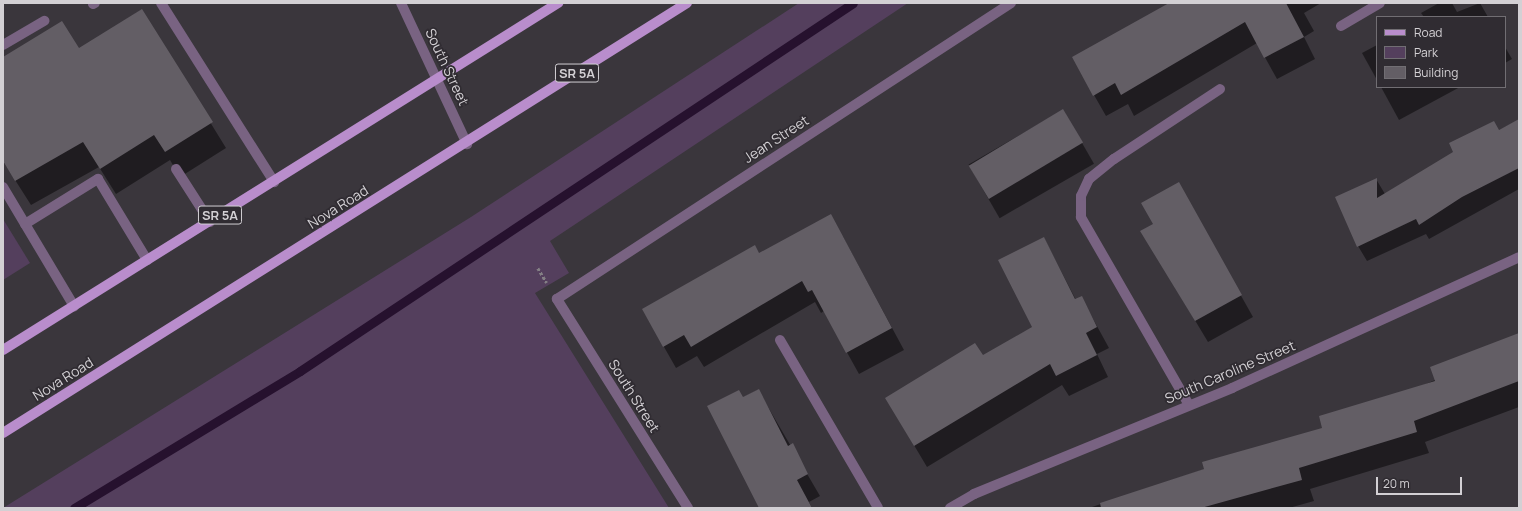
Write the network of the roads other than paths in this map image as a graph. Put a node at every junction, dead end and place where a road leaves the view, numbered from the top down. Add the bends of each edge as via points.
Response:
1 (161, 3) edge
2 (401, 3) edge
3 (558, 3) edge
4 (687, 3) edge
5 (1011, 3) edge
6 (1380, 3) edge
7 (44, 21) dead end
8 (1342, 26) dead end
9 (3, 45) edge
10 (437, 80) junction
11 (1220, 89) dead end
12 (467, 144) junction
13 (176, 169) dead end
14 (274, 182) junction
15 (3, 186) edge
16 (210, 222) junction
17 (25, 224) junction
18 (1519, 257) edge
19 (147, 260) junction
20 (557, 299) joint
21 (74, 306) junction
22 (780, 340) dead end
23 (3, 350) edge
24 (1189, 405) junction
25 (3, 433) edge
26 (688, 508) edge
27 (878, 508) edge
28 (950, 508) edge

1 - 14 street
2 - 10 street, South Street
3 - 10 main road, SR 5A
4 - 12 main road, Nova Road / SR 5A
5 - 20 street, Jean Street
6 - 8 street
7 - 9 street
10 - 12 street, South Street
10 - 14 main road, SR 5A
11 - 24 street via 1114,159 1089,179 1081,196 1081,217
12 - 25 main road, Nova Road / SR 5A
13 - 16 street
14 - 16 main road, SR 5A
15 - 17 street
16 - 19 main road, SR 5A
17 - 19 street via 98,179
17 - 21 street
18 - 24 street, South Caroline Street
19 - 21 main road, SR 5A
20 - 26 street, South Street
21 - 23 main road, SR 5A
22 - 27 street
24 - 28 street, South Caroline Street via 974,494

